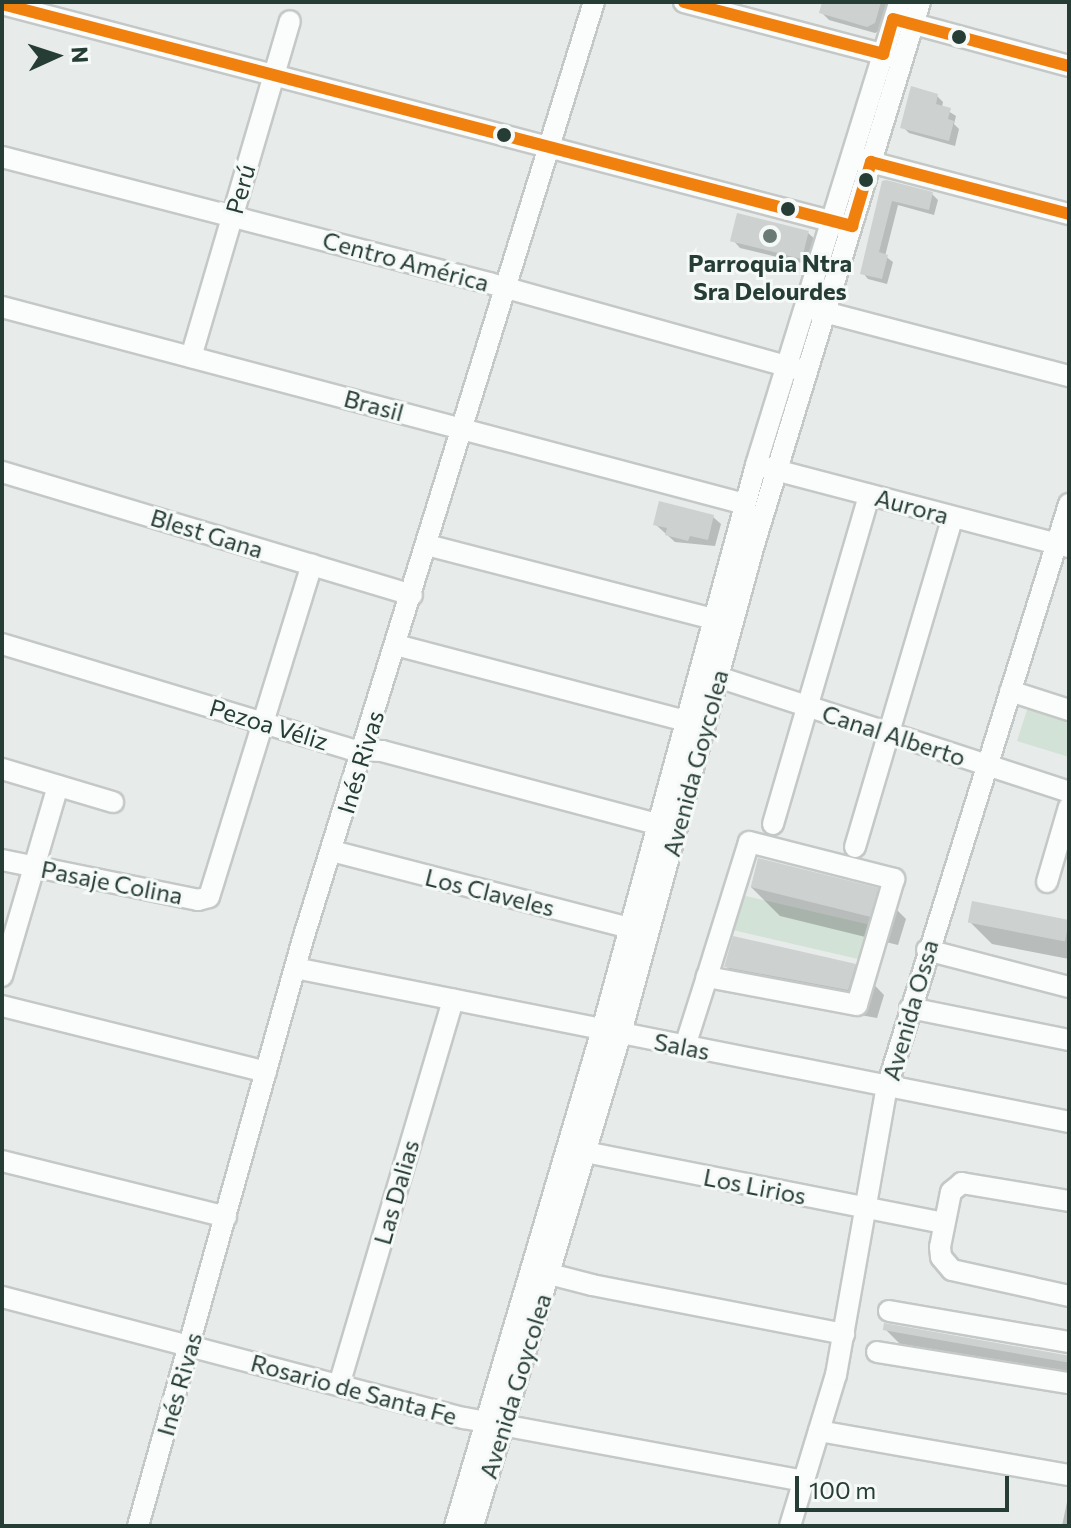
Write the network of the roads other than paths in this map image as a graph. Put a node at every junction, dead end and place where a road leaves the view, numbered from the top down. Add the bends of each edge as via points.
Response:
1 (594, 2) edge
2 (684, 2) edge
3 (920, 2) edge
4 (2, 4) edge
5 (902, 15) edge
6 (290, 21) dead end
7 (893, 57) junction
8 (1069, 66) edge
9 (273, 76) junction
10 (549, 149) junction
11 (2, 157) edge
12 (861, 159) junction
13 (1069, 214) edge
14 (232, 216) junction
15 (842, 224) junction
16 (506, 288) junction
17 (2, 307) edge
18 (816, 310) junction
19 (191, 357) junction
20 (787, 365) junction
21 (807, 373) junction
22 (1069, 376) edge
23 (463, 428) junction
24 (756, 465) junction
25 (777, 471) junction
26 (2, 472) edge
27 (869, 495) junction
28 (745, 504) junction
29 (1069, 504) edge
30 (953, 517) junction
31 (427, 545) junction
32 (1063, 546) edge
33 (312, 565) junction
34 (412, 595) junction
35 (723, 621) junction
36 (2, 644) edge
37 (396, 645) junction
38 (718, 677) junction
39 (1010, 691) junction
40 (807, 706) junction
41 (1069, 710) edge
42 (685, 720) junction
43 (264, 722) junction
44 (706, 726) junction
45 (889, 733) junction
46 (364, 750) junction
47 (986, 765) junction
48 (2, 769) edge
49 (58, 786) junction
50 (1069, 792) edge
51 (113, 802) dead end
52 (1069, 807) edge
53 (773, 824) dead end
54 (666, 830) junction
55 (855, 847) dead end
56 (332, 851) junction
57 (2, 860) edge
58 (34, 867) junction
59 (1047, 882) dead end
60 (639, 930) junction
61 (927, 950) junction
62 (295, 968) junction
63 (2, 976) edge
64 (707, 977) junction
65 (1069, 987) edge
66 (453, 1000) junction
67 (2, 1006) edge
68 (910, 1008) junction
69 (611, 1032) junction
70 (1069, 1040) edge
71 (685, 1046) junction
72 (266, 1072) junction
73 (887, 1087) junction
74 (1069, 1122) edge
75 (576, 1151) junction
76 (2, 1161) edge
77 (1069, 1201) edge
78 (864, 1208) junction
79 (226, 1217) junction
80 (943, 1223) junction
81 (539, 1271) junction
82 (1069, 1296) edge
83 (2, 1297) edge
84 (889, 1311) dead end
85 (844, 1334) junction
86 (1069, 1342) edge
87 (190, 1345) junction
88 (877, 1352) dead end
89 (1069, 1383) edge
90 (339, 1385) junction
91 (494, 1424) junction
92 (819, 1431) junction
93 (1069, 1475) edge
94 (804, 1481) junction
95 (138, 1526) edge
96 (455, 1526) edge
97 (473, 1526) edge
98 (790, 1526) edge

1 - 10 street, Inés Rivas
2 - 7 street
3 - 5 street, Avenida Goycolea
4 - 9 street
5 - 7 street, Avenida Goycolea
5 - 8 street
6 - 9 street, Perú
7 - 12 street, Avenida Goycolea
9 - 10 street
9 - 14 street, Perú
10 - 15 street
10 - 16 street, Inés Rivas
11 - 14 street, Centro América
12 - 13 street
12 - 15 street, Avenida Goycolea
14 - 16 street, Centro América
14 - 19 street, Perú
15 - 18 street, Avenida Goycolea
16 - 20 street, Centro América
16 - 23 street, Inés Rivas
17 - 19 street, Brasil
18 - 20 street, Avenida Goycolea
18 - 21 street, Avenida Goycolea
18 - 22 street
19 - 23 street, Brasil
20 - 21 street, Centro América
20 - 24 street, Avenida Goycolea
21 - 25 street, Avenida Goycolea
23 - 28 street, Brasil
23 - 31 street, Inés Rivas
24 - 25 street, Aurora
24 - 28 street, Avenida Goycolea
25 - 27 street, Aurora
25 - 35 street, Avenida Goycolea
26 - 33 street, Blest Gana
27 - 30 street, Aurora
27 - 40 street
28 - 35 street, Avenida Goycolea
29 - 32 street, Avenida Ossa
30 - 32 street, Aurora
30 - 45 street
31 - 34 street, Inés Rivas
31 - 35 street
32 - 39 street, Avenida Ossa
33 - 34 street, Blest Gana
33 - 43 street, Pasaje Colina
34 - 37 street, Inés Rivas
35 - 38 street, Avenida Goycolea
35 - 42 street, Avenida Goycolea
36 - 43 street, Pezoa Véliz
37 - 42 street
37 - 46 street, Inés Rivas
38 - 40 street, Canal Alberto
38 - 44 street, Avenida Goycolea
39 - 41 street
39 - 47 street, Avenida Ossa
40 - 45 street, Canal Alberto
40 - 53 street
42 - 44 street
42 - 54 street, Avenida Goycolea
43 - 46 street, Pezoa Véliz
43 - 58 street, Pasaje Colina via 206,899
44 - 54 street, Avenida Goycolea
45 - 47 street, Canal Alberto
45 - 55 street
46 - 54 street, Pezoa Véliz
46 - 56 street, Inés Rivas
47 - 50 street, Canal Alberto
47 - 61 street, Avenida Ossa
48 - 49 street
49 - 51 street
49 - 58 street
52 - 59 street
54 - 60 street, Avenida Goycolea
56 - 60 street, Los Claveles
56 - 62 street, Inés Rivas
57 - 58 street, Pasaje Colina
58 - 63 street
60 - 69 street, Avenida Goycolea
61 - 65 street
61 - 68 street, Avenida Ossa
62 - 66 street, Salas
62 - 72 street, Inés Rivas
64 - 64 street via 749,842 894,879 857,1005
64 - 71 street
66 - 69 street, Salas
66 - 90 street, Las Dalias
67 - 72 street
68 - 70 street
68 - 73 street, Avenida Ossa
69 - 71 street, Salas
69 - 75 street, Avenida Goycolea
71 - 73 street, Salas
72 - 79 street, Inés Rivas
73 - 74 street, Salas
73 - 78 street, Avenida Ossa
75 - 78 street, Los Lirios
75 - 81 street, Avenida Goycolea
76 - 79 street
77 - 80 street via 962,1183 951,1192
78 - 80 street, Los Lirios
78 - 85 street, Avenida Ossa
79 - 87 street, Inés Rivas
80 - 82 street via 941,1257 952,1270
81 - 85 street
81 - 91 street, Avenida Goycolea
83 - 87 street, Rosario de Santa Fe
84 - 86 street
85 - 92 street, Avenida Ossa
87 - 90 street, Rosario de Santa Fe
87 - 95 street, Inés Rivas
88 - 89 street
90 - 91 street, Rosario de Santa Fe
91 - 94 street, Rosario de Santa Fe
91 - 96 street, Avenida Goycolea
91 - 97 street, Avenida Goycolea
92 - 93 street
92 - 94 street, Avenida Ossa
94 - 98 street, Avenida Ossa

